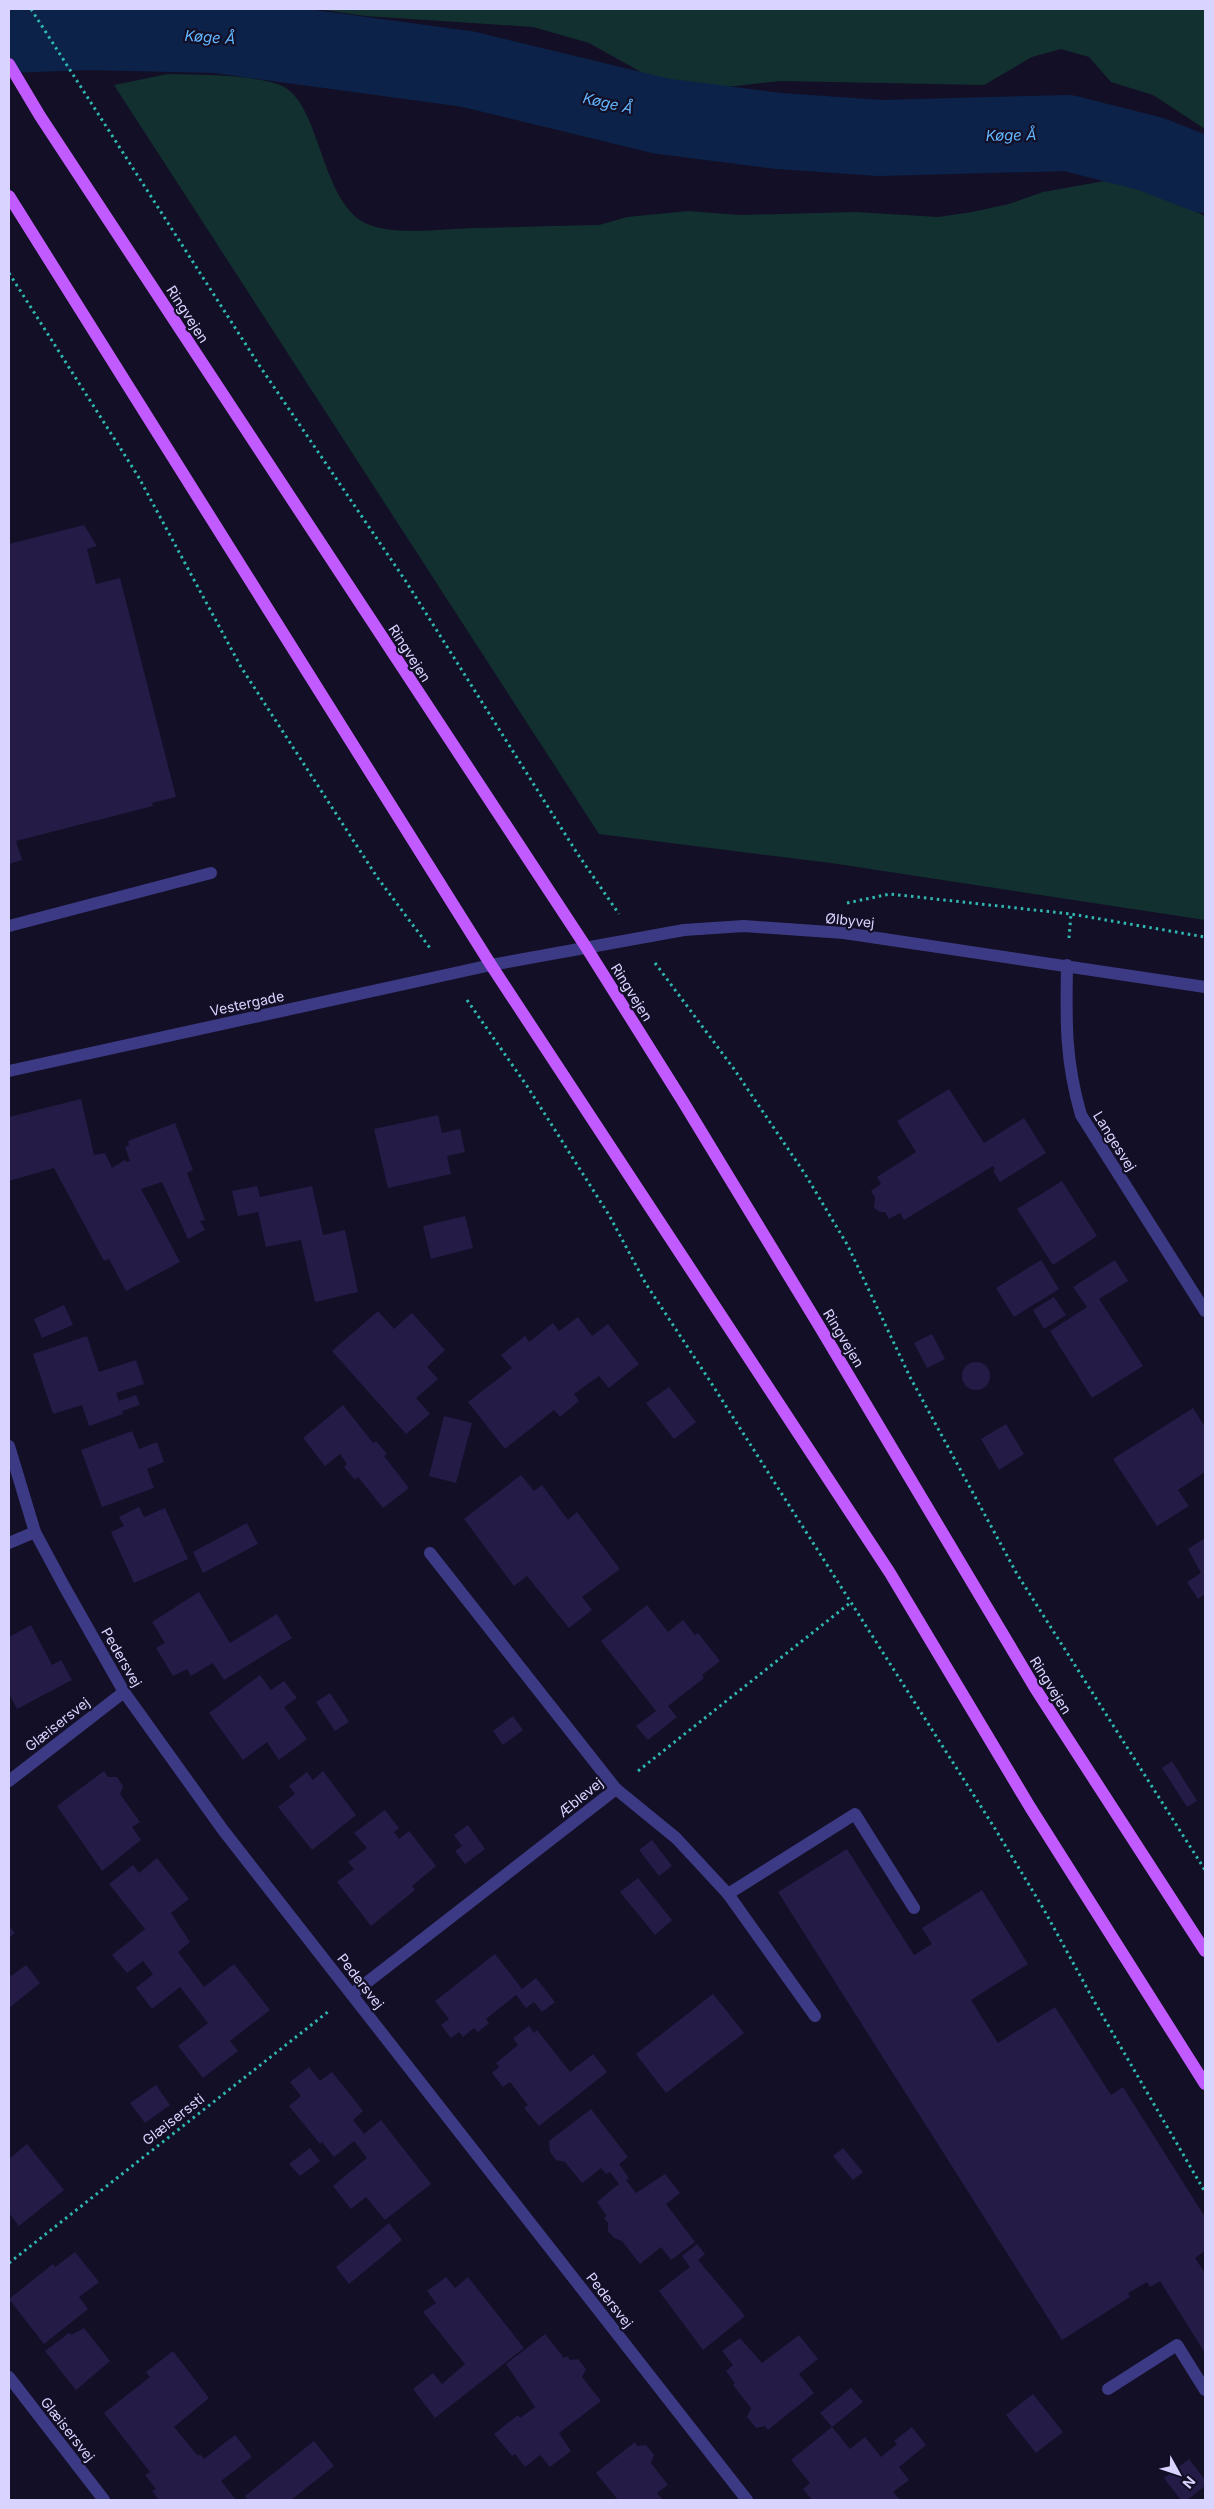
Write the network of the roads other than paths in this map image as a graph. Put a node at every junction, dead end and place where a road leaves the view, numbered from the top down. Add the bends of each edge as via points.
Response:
1 (9, 64) edge
2 (9, 196) edge
3 (211, 873) dead end
4 (9, 926) edge
5 (586, 947) junction
6 (491, 964) junction
7 (1066, 965) junction
8 (1205, 987) edge
9 (9, 1071) edge
10 (1205, 1311) edge
11 (9, 1446) edge
12 (35, 1532) junction
13 (9, 1543) edge
14 (430, 1553) dead end
15 (124, 1692) junction
16 (9, 1781) edge
17 (616, 1789) junction
18 (728, 1894) junction
19 (914, 1908) dead end
20 (1205, 1952) edge
21 (352, 1994) junction
22 (815, 2016) dead end
23 (1205, 2084) edge
24 (9, 2377) edge
25 (1108, 2389) dead end
26 (1205, 2390) edge
27 (104, 2500) edge
28 (747, 2500) edge

1 - 5 main road, Ringvejen
2 - 6 main road
3 - 4 street
5 - 6 street, Ølbyvej
5 - 7 street, Ølbyvej via 684,930 744,926 844,933
5 - 20 main road, Ringvejen via 818,1324 1034,1688
6 - 9 street, Vestergade
6 - 23 main road via 890,1573 1030,1807
7 - 8 street, Ølbyvej
7 - 10 street, Langesvej via 1066,1045 1071,1081 1081,1115
11 - 12 street, Pedersvej
12 - 13 street
12 - 15 street, Pedersvej
14 - 17 street, Æblevej
15 - 16 street, Glæisersvej
15 - 21 street, Pedersvej via 223,1830
17 - 18 street via 676,1838
17 - 21 street, Æblevej
18 - 19 street via 855,1814
18 - 22 street
21 - 28 street, Pedersvej
24 - 27 street, Glæisersvej
25 - 26 street via 1177,2345

